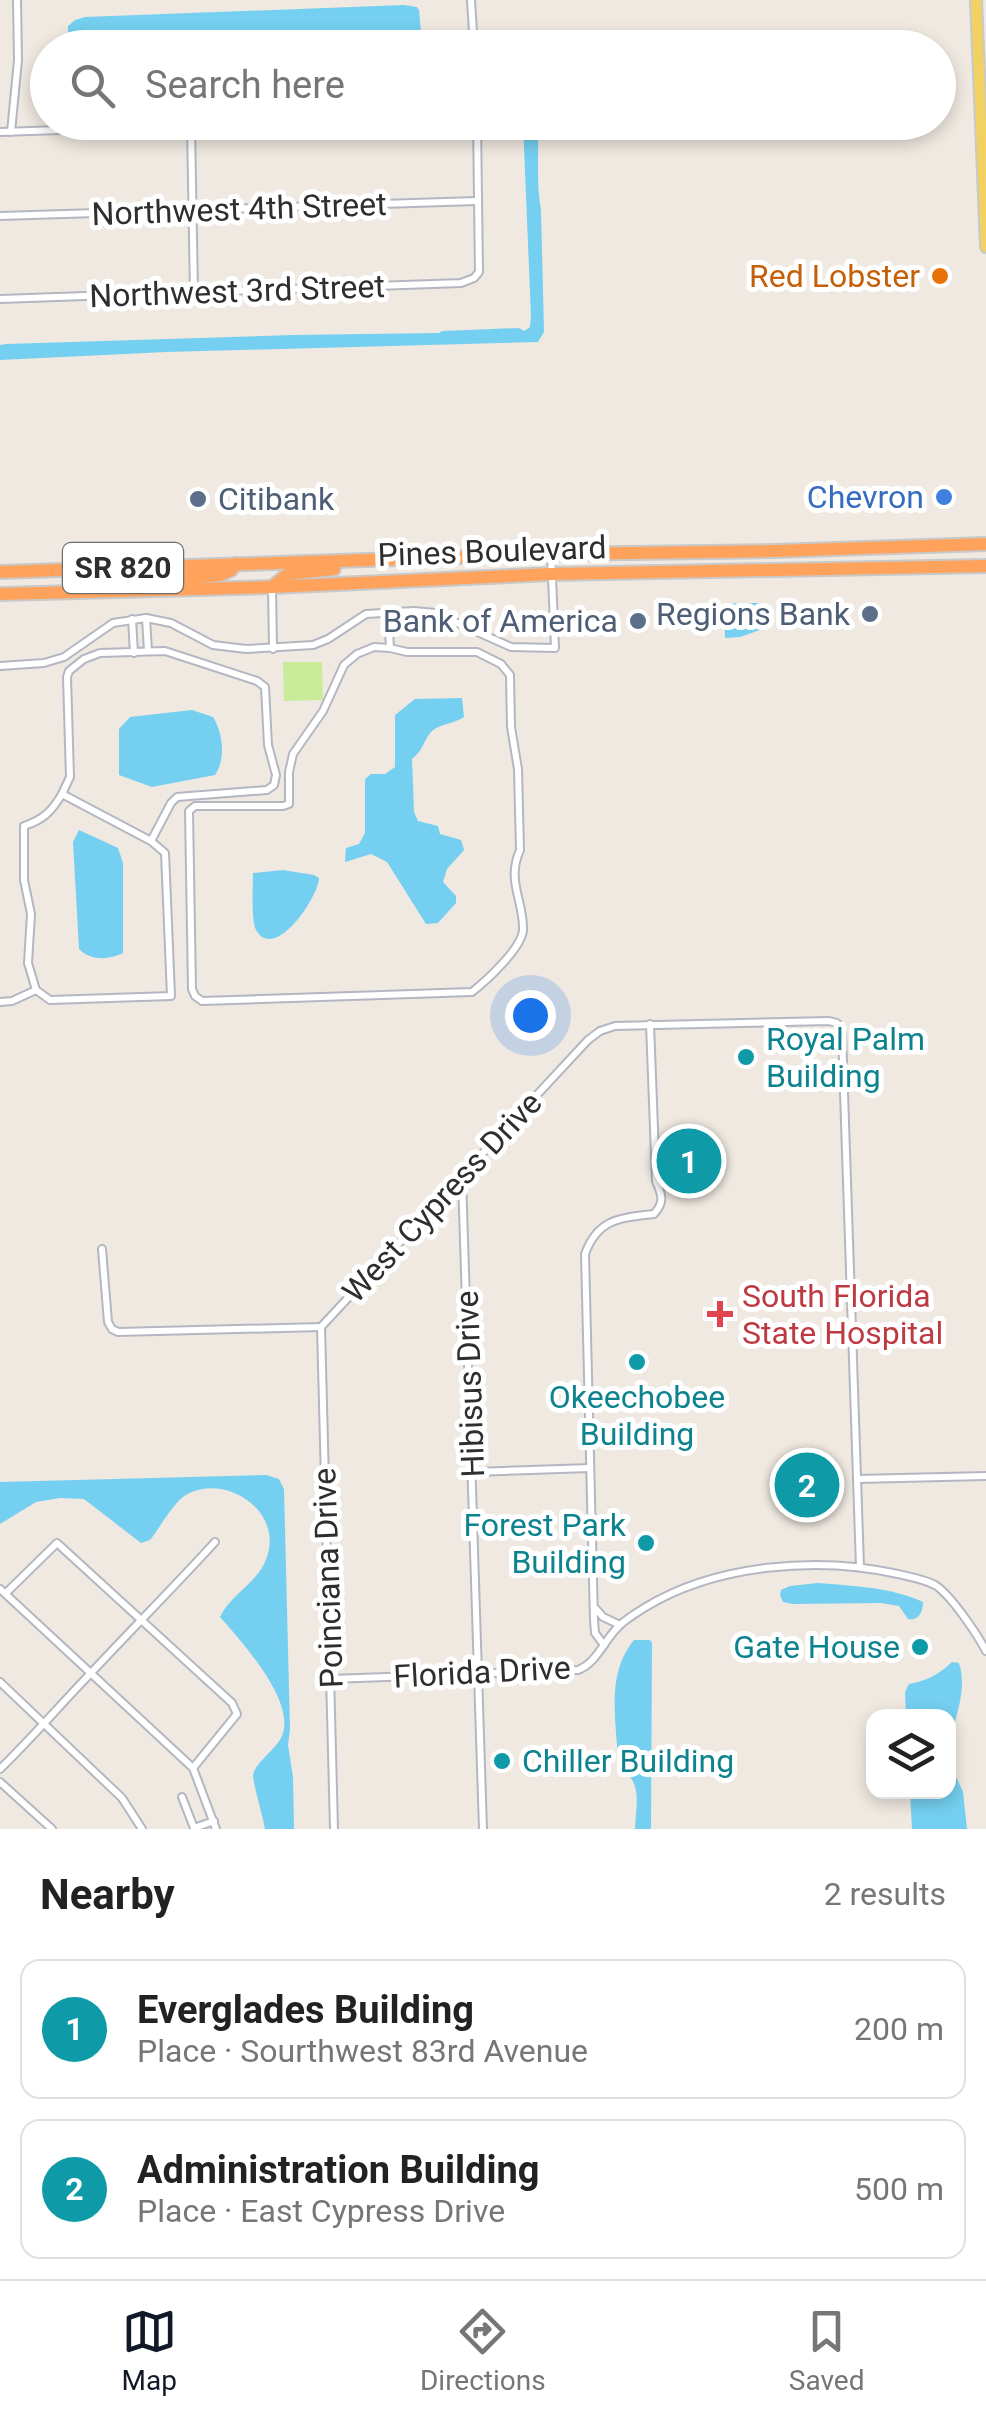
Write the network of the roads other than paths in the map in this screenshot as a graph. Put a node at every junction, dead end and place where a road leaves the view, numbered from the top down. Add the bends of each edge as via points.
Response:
1 (17, 0) edge
2 (472, 0) edge
3 (976, 0) edge
4 (473, 30) edge
5 (983, 99) edge
6 (30, 131) edge
7 (0, 132) edge
8 (11, 132) junction
9 (191, 140) edge
10 (476, 140) edge
11 (477, 201) junction
12 (192, 210) junction
13 (0, 216) edge
14 (986, 247) edge
15 (194, 292) junction
16 (0, 299) edge
17 (986, 544) edge
18 (775, 550) junction
19 (812, 550) junction
20 (551, 554) junction
21 (393, 559) junction
22 (236, 564) junction
23 (986, 566) edge
24 (780, 571) junction
25 (0, 572) edge
26 (685, 572) junction
27 (552, 574) junction
28 (272, 587) junction
29 (115, 591) junction
30 (0, 594) edge
31 (388, 612) junction
32 (146, 618) junction
33 (132, 619) junction
34 (273, 648) junction
35 (390, 648) junction
36 (148, 651) junction
37 (134, 653) junction
38 (0, 666) edge
39 (62, 794) junction
40 (150, 841) junction
41 (36, 990) junction
42 (0, 1002) edge
43 (650, 1024) junction
44 (462, 1178) junction
45 (102, 1249) dead end
46 (321, 1327) junction
47 (590, 1468) junction
48 (472, 1472) junction
49 (986, 1476) edge
50 (857, 1479) junction
51 (215, 1542) dead end
52 (860, 1567) junction
53 (3, 1591) edge
54 (594, 1603) junction
55 (143, 1621) junction
56 (620, 1625) junction
57 (604, 1646) junction
58 (986, 1652) edge
59 (90, 1674) junction
60 (479, 1674) junction
61 (331, 1679) junction
62 (0, 1682) edge
63 (44, 1726) junction
64 (192, 1768) junction
65 (0, 1769) edge
66 (0, 1782) edge
67 (182, 1797) dead end
68 (215, 1825) edge
69 (52, 1829) edge
70 (142, 1829) edge
71 (334, 1829) edge
72 (483, 1829) edge

1 - 8 street
2 - 4 street
3 - 5 main road
5 - 14 main road
6 - 8 street
7 - 8 street
9 - 12 street
10 - 11 street
11 - 12 street, Northwest 4th Street
11 - 15 street, Northwest 3rd Street via 479,272 461,283
12 - 13 street, Northwest 4th Street
12 - 15 street
15 - 16 street, Northwest 3rd Street
17 - 19 highway, Pines Boulevard / SR 820
18 - 19 highway, Pines Boulevard / SR 820
18 - 20 highway, Pines Boulevard / SR 820
18 - 26 highway via 769,561 697,564
19 - 24 highway via 784,561
20 - 21 highway, Pines Boulevard / SR 820
20 - 27 street
21 - 22 highway, Pines Boulevard / SR 820
21 - 28 highway via 294,572
22 - 25 highway, Pines Boulevard / SR 820
22 - 29 highway via 220,575
23 - 24 highway, Pines Boulevard / SR 820
24 - 26 highway, Pines Boulevard / SR 820
26 - 27 highway, Pines Boulevard / SR 820
27 - 28 highway, Pines Boulevard / SR 820
27 - 31 street via 554,648 512,646 434,613
28 - 29 highway, Pines Boulevard / SR 820
28 - 34 street
29 - 30 highway, Pines Boulevard / SR 820
31 - 34 street via 366,614 313,645
31 - 35 street
32 - 33 street
32 - 34 street via 213,645
32 - 36 street
33 - 37 street
33 - 38 street via 112,623 64,658
35 - 35 street via 374,648 344,665 294,754 289,804 189,811 192,989 202,1001 472,992 521,942 510,674 477,652
36 - 37 street
36 - 40 street via 174,652 263,684 276,775 267,790 177,797
37 - 39 street via 100,653 70,671 70,777
39 - 40 street
39 - 41 street via 52,811 24,826 28,963
40 - 41 street via 167,859 171,996 50,1000
41 - 42 street
43 - 44 street, West Cypress Drive via 608,1028 588,1040
43 - 47 street via 662,1201 654,1214 612,1221 585,1254
43 - 50 street, West Cypress Drive via 837,1022
44 - 46 street, West Cypress Drive
44 - 48 street, Hibisus Drive
45 - 46 street, West Cypress Drive via 108,1322 118,1332
46 - 61 street, Poinciana Drive
47 - 48 street
47 - 54 street
48 - 60 street, Hibisus Drive
49 - 50 street
50 - 52 street
51 - 55 street
52 - 56 street, Florida Drive via 735,1574 660,1599
52 - 58 street, Florida Drive via 936,1585
53 - 55 street via 57,1543
53 - 59 street
54 - 56 street via 603,1618
54 - 57 street via 594,1634
55 - 59 street
55 - 64 street via 237,1714
56 - 57 street, Florida Drive
57 - 60 street, Florida Drive via 578,1670
59 - 63 street
59 - 64 street
60 - 61 street, Florida Drive
60 - 72 street, Hibisus Drive
61 - 71 street, Poinciana Drive
62 - 63 street
63 - 65 street
63 - 70 street via 122,1798
64 - 68 street
66 - 69 street
67 - 68 street via 194,1828

